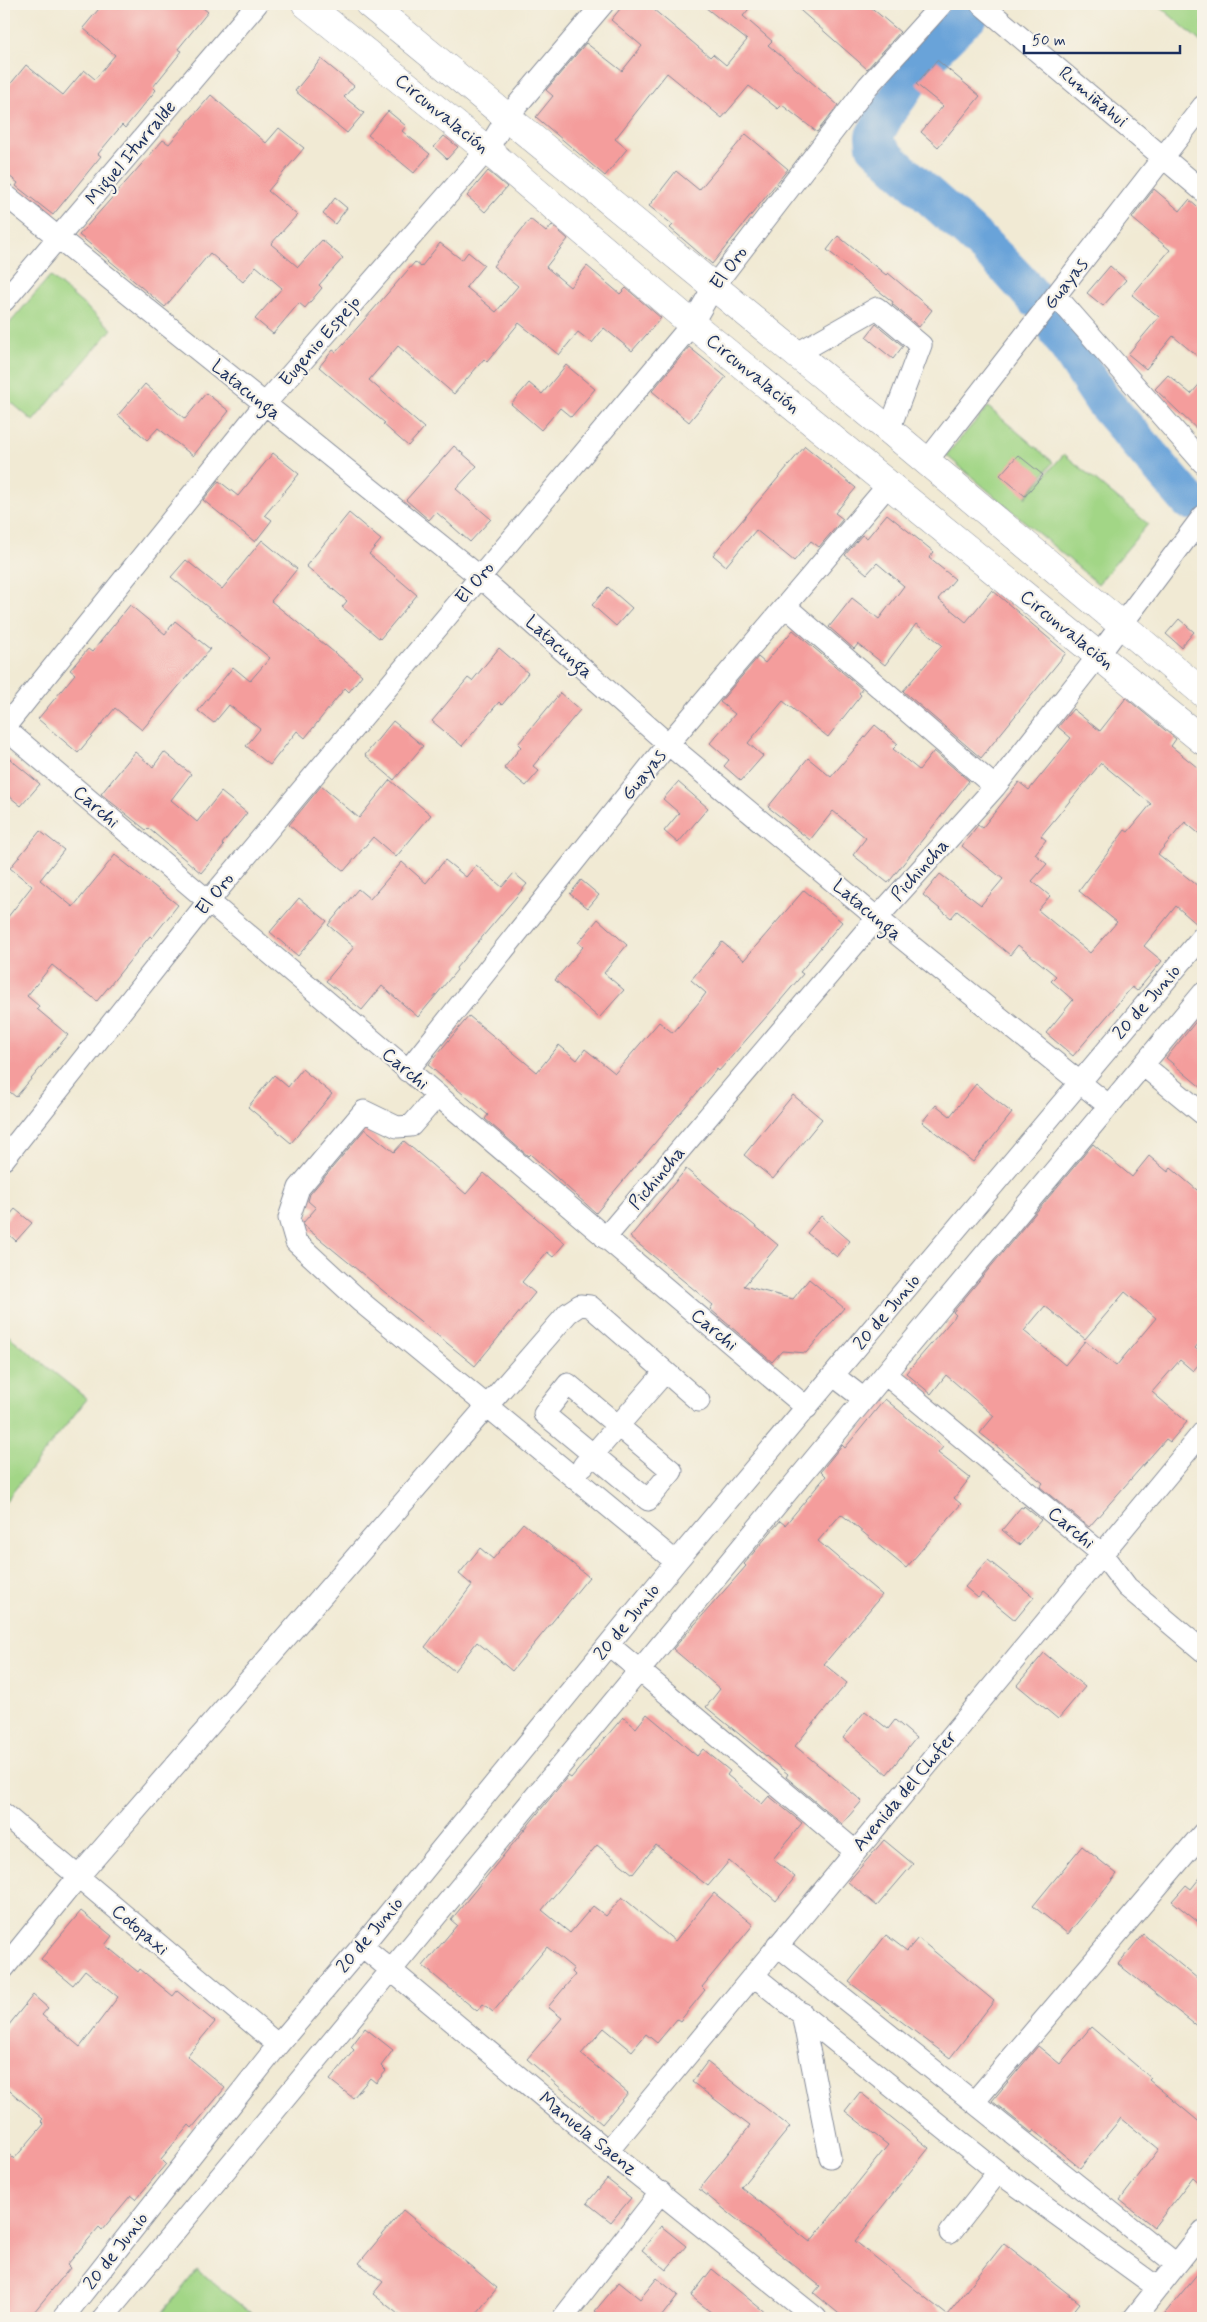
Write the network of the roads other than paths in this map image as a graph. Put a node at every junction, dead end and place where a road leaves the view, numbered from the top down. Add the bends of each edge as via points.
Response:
1 (257, 4) edge
2 (306, 4) edge
3 (369, 4) edge
4 (603, 4) edge
5 (942, 4) edge
6 (981, 4) edge
7 (1203, 106) edge
8 (508, 116) junction
9 (486, 150) junction
10 (1164, 156) junction
11 (1203, 191) edge
12 (4, 194) edge
13 (58, 239) junction
14 (714, 286) junction
15 (1057, 297) junction
16 (4, 300) edge
17 (692, 324) junction
18 (796, 354) junction
19 (264, 405) junction
20 (889, 430) junction
21 (927, 461) junction
22 (1203, 463) edge
23 (889, 484) junction
24 (1203, 516) edge
25 (480, 577) junction
26 (785, 606) junction
27 (1122, 624) junction
28 (1098, 656) junction
29 (1203, 693) edge
30 (4, 728) edge
31 (1203, 741) edge
32 (668, 744) junction
33 (995, 787) junction
34 (207, 903) junction
35 (877, 918) junction
36 (1203, 936) edge
37 (1203, 993) edge
38 (1143, 1065) junction
39 (406, 1071) junction
40 (1079, 1082) junction
41 (437, 1096) junction
42 (1109, 1106) junction
43 (1203, 1114) edge
44 (4, 1159) edge
45 (605, 1238) junction
46 (665, 1372) junction
47 (885, 1374) junction
48 (834, 1376) junction
49 (864, 1399) junction
50 (699, 1401) dead end
51 (486, 1406) junction
52 (807, 1408) junction
53 (617, 1426) junction
54 (1203, 1432) edge
55 (593, 1455) junction
56 (573, 1478) junction
57 (1102, 1554) junction
58 (676, 1562) junction
59 (609, 1645) junction
60 (1203, 1651) edge
61 (640, 1670) junction
62 (4, 1814) edge
63 (1203, 1833) edge
64 (855, 1851) junction
65 (78, 1877) junction
66 (777, 1944) junction
67 (362, 1946) junction
68 (4, 1968) edge
69 (393, 1971) junction
70 (753, 1975) junction
71 (802, 2012) junction
72 (278, 2045) junction
73 (974, 2102) junction
74 (608, 2151) junction
75 (830, 2157) dead end
76 (998, 2172) junction
77 (661, 2192) junction
78 (1203, 2231) edge
79 (950, 2233) dead end
80 (1176, 2264) junction
81 (1158, 2288) junction
82 (795, 2312) edge
83 (63, 2318) edge
84 (104, 2318) edge
85 (563, 2318) edge
86 (816, 2318) edge
87 (1134, 2318) edge

1 - 13 street, Miguel Iturralde
2 - 9 main road, Circunvalación
3 - 8 main road, Circunvalación
4 - 8 street, Eugenio Espejo
5 - 14 street, El Oro via 868,86
6 - 10 street, Rumiñahui
7 - 10 street, Guayas
8 - 9 street, Eugenio Espejo
8 - 14 main road, Circunvalación
9 - 17 main road, Circunvalación
9 - 19 street, Eugenio Espejo
10 - 11 street, Rumiñahui
10 - 15 street, Guayas
12 - 13 street, Latacunga
13 - 16 street, Miguel Iturralde
13 - 19 street, Latacunga
14 - 17 street, El Oro
14 - 18 main road, Circunvalación
15 - 21 street, Guayas
15 - 22 street
17 - 23 main road, Circunvalación
17 - 25 street, El Oro
18 - 20 main road, Circunvalación
18 - 20 street via 877,308 921,345
19 - 25 street, Latacunga
19 - 30 street, Eugenio Espejo
20 - 21 main road, Circunvalación
21 - 27 main road, Circunvalación
23 - 26 street, Guayas
23 - 28 main road, Circunvalación
24 - 27 street, Pichincha
25 - 32 street, Latacunga
25 - 34 street, El Oro
26 - 32 street, Guayas
26 - 33 street
27 - 28 street, Pichincha
27 - 29 main road, Circunvalación
28 - 31 main road, Circunvalación
28 - 33 street, Pichincha
30 - 34 street, Carchi
32 - 35 street, Latacunga
32 - 39 street, Guayas
33 - 35 street, Pichincha
34 - 39 street, Carchi
34 - 44 street, El Oro
35 - 40 street, Latacunga
35 - 45 street, Pichincha
36 - 40 street, 20 de Junio
37 - 38 street, 20 de Junio
38 - 42 street, 20 de Junio
38 - 43 street
39 - 41 street, Carchi
40 - 42 street, Latacunga
40 - 48 street, 20 de Junio
41 - 45 street, Carchi
41 - 51 street via 411,1126 397,1127 364,1111 299,1188 289,1218 296,1242 361,1302
42 - 47 street, 20 de Junio
45 - 52 street, Carchi
46 - 50 street
46 - 51 street via 590,1306 580,1305 568,1313
46 - 53 street
47 - 49 street, 20 de Junio
47 - 57 street, Carchi
48 - 49 street
48 - 52 street, 20 de Junio
49 - 61 street, 20 de Junio
51 - 56 street
51 - 65 street
52 - 58 street, 20 de Junio
53 - 55 street
53 - 55 street via 568,1384 544,1414
53 - 55 street via 672,1471 648,1500
54 - 57 street, Avenida del Chofer
55 - 56 street
56 - 58 street
57 - 60 street, Carchi via 1127,1587
57 - 64 street, Avenida del Chofer
58 - 59 street, 20 de Junio
59 - 61 street
59 - 67 street, 20 de Junio
61 - 64 street
61 - 69 street, 20 de Junio
62 - 65 street, Cotopaxi
63 - 73 street
64 - 66 street, Avenida del Chofer
65 - 68 street
65 - 72 street, Cotopaxi
66 - 70 street, Avenida del Chofer
66 - 73 street
67 - 69 street, Manuela Saenz
67 - 72 street, 20 de Junio
69 - 74 street, Manuela Saenz
69 - 84 street, 20 de Junio
70 - 71 street
70 - 74 street, Avenida del Chofer
71 - 75 street
71 - 76 street
72 - 83 street, 20 de Junio
73 - 80 street
74 - 77 street, Manuela Saenz
76 - 79 street
76 - 81 street
77 - 82 street, Manuela Saenz
77 - 85 street
78 - 80 street
80 - 81 street
81 - 87 street
82 - 86 street, Manuela Saenz

